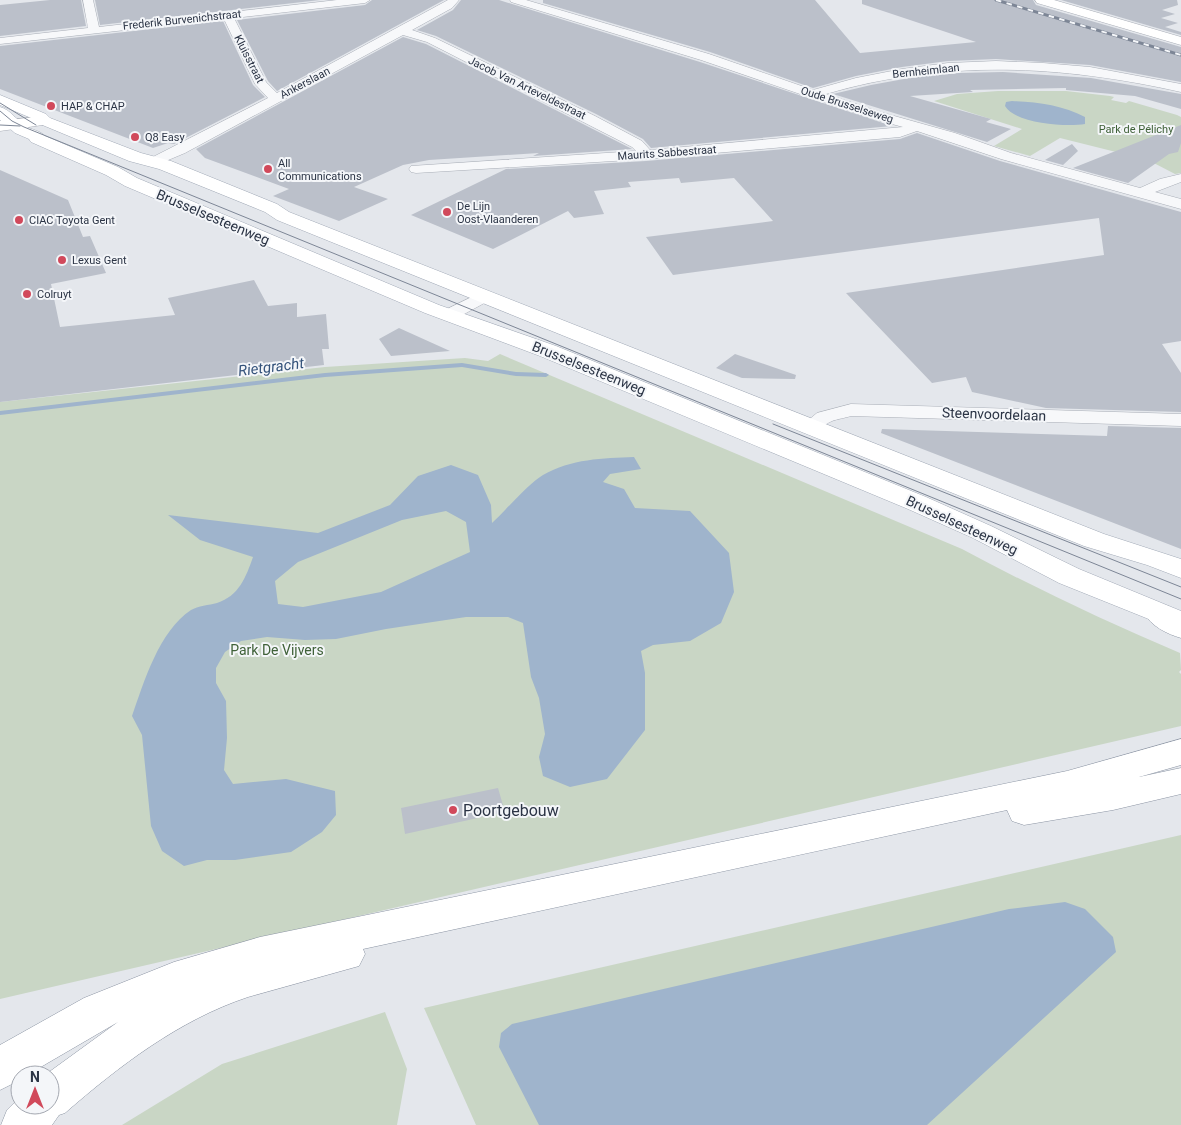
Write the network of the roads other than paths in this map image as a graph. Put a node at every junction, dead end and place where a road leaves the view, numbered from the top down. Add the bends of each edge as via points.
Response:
1 (88, 0) edge
2 (365, 0) edge
3 (454, 0) edge
4 (515, 0) edge
5 (1041, 0) edge
6 (227, 15) junction
7 (94, 30) junction
8 (403, 31) junction
9 (0, 41) edge
10 (1181, 41) edge
11 (1181, 88) edge
12 (812, 94) junction
13 (0, 99) edge
14 (276, 99) junction
15 (0, 112) edge
16 (45, 121) junction
17 (8, 126) edge
18 (918, 127) junction
19 (0, 131) edge
20 (37, 139) junction
21 (646, 155) junction
22 (154, 162) junction
23 (416, 169) dead end
24 (1181, 178) edge
25 (1141, 193) junction
26 (1181, 204) edge
27 (484, 296) junction
28 (449, 315) junction
29 (1181, 420) edge
30 (810, 427) junction
31 (1181, 569) edge
32 (1173, 621) edge
33 (1181, 752) edge
34 (1181, 781) edge
35 (0, 1070) edge
36 (60, 1090) edge
37 (32, 1115) edge
38 (22, 1125) edge

1 - 7 street
2 - 6 street, Frederik Burvenichstraat
3 - 8 street, Ankerslaan
4 - 12 street, Oude Brusselseweg via 705,57
5 - 10 main road
6 - 7 street, Frederik Burvenichstraat
6 - 14 street, Kluisstraat via 261,84
7 - 9 street, Frederik Burvenichstraat
8 - 14 street, Ankerslaan
8 - 21 street, Jacob Van Arteveldestraat via 431,40 598,123 637,144
11 - 12 street, Bernheimlaan via 1102,68 977,66 855,80
12 - 18 street, Oude Brusselseweg
13 - 16 main road, Brusselsesteenweg via 41,116
14 - 22 street, Ankerslaan
15 - 17 main road, Brusselsesteenweg
16 - 17 main road
16 - 22 main road, Brusselsesteenweg
17 - 20 main road, Brusselsesteenweg
18 - 21 street, Maurits Sabbestraat via 900,133
18 - 25 street, Oude Brusselseweg via 1006,156
19 - 20 main road
20 - 28 main road, Brusselsesteenweg via 131,182
21 - 23 street, Maurits Sabbestraat
22 - 27 main road, Brusselsesteenweg
24 - 25 street
25 - 26 street, Oude Brusselseweg
27 - 28 street
27 - 30 main road, Brusselsesteenweg
28 - 32 main road, Brusselsesteenweg via 548,351 916,503 1069,576
29 - 30 street, Steenvoordelaan via 851,410 824,417
30 - 31 main road, Brusselsesteenweg via 1094,540
33 - 35 main road via 1067,784 260,954 174,980 98,1011
34 - 36 main road via 996,815 278,970 217,990 150,1024 88,1066
37 - 38 main road

